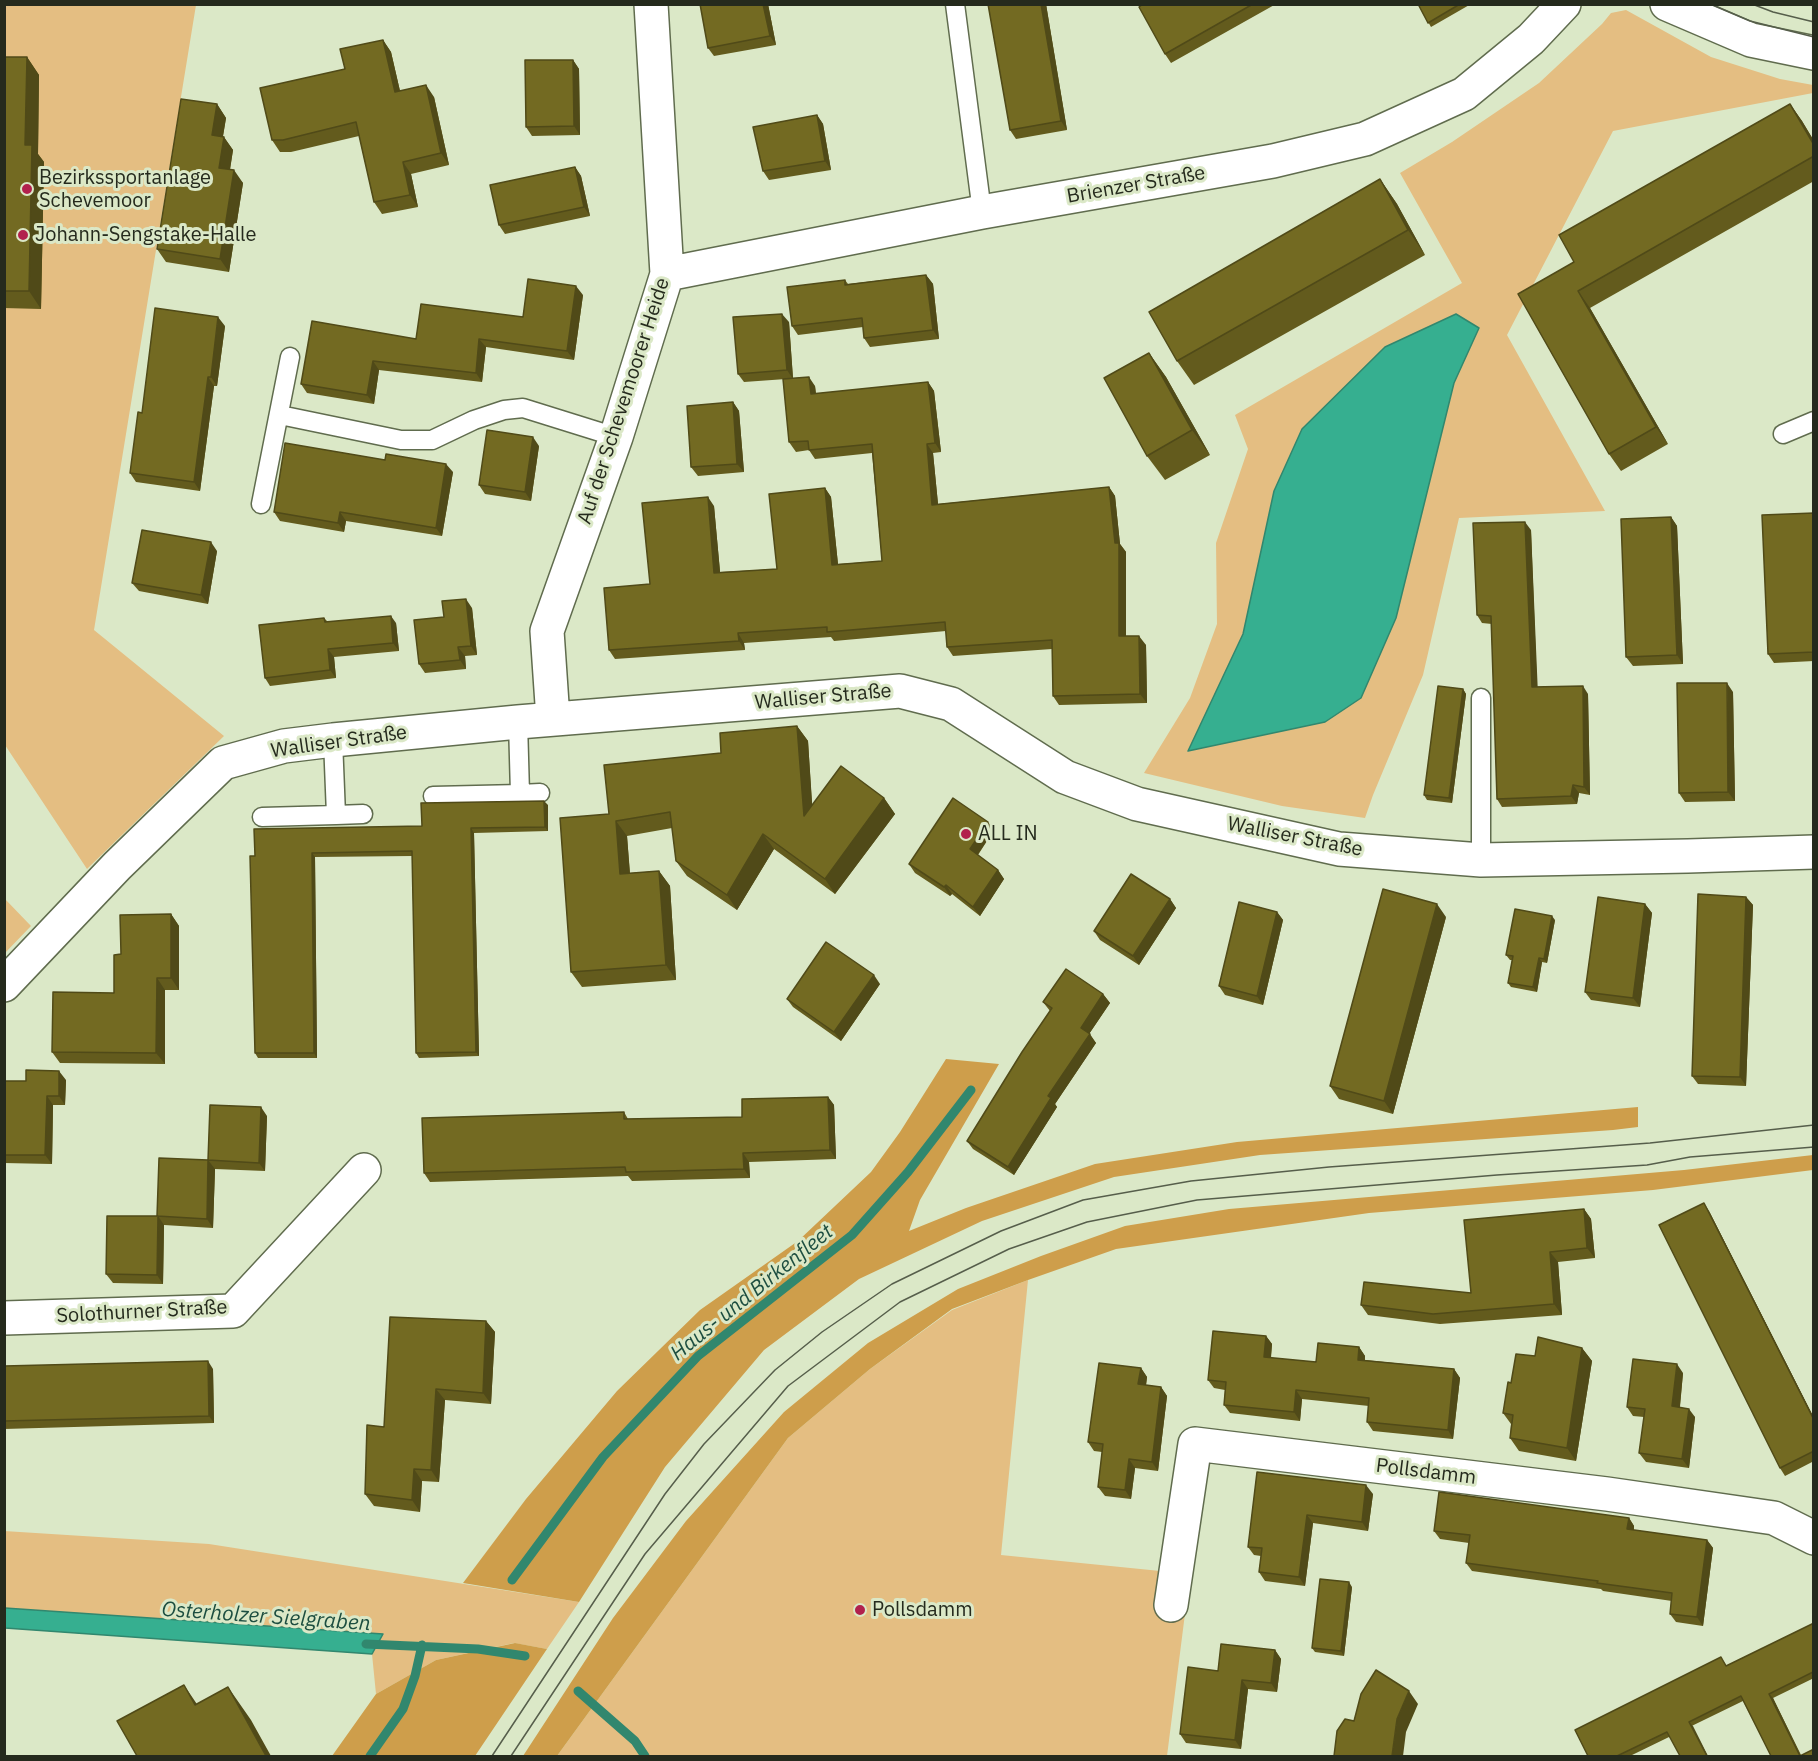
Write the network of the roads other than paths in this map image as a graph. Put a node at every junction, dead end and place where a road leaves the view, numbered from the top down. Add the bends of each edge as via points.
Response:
1 (651, 4) edge
2 (955, 4) edge
3 (1564, 4) edge
4 (1666, 4) edge
5 (1814, 53) edge
6 (982, 212) junction
7 (668, 274) junction
8 (290, 357) dead end
9 (280, 415) junction
10 (1814, 421) edge
11 (1783, 434) dead end
12 (616, 436) junction
13 (261, 504) dead end
14 (1481, 698) dead end
15 (553, 719) junction
16 (518, 722) junction
17 (333, 740) junction
18 (540, 793) dead end
19 (520, 794) junction
20 (433, 796) dead end
21 (363, 814) dead end
22 (336, 815) junction
23 (262, 817) dead end
24 (1814, 852) edge
25 (1481, 860) junction
26 (4, 985) edge
27 (364, 1170) dead end
28 (4, 1318) edge
29 (1814, 1538) edge
30 (1172, 1605) dead end

1 - 7 street, Auf der Schevemoorer Heide
2 - 6 lane
3 - 6 street, Brienzer Straße via 1532,39 1464,94 1365,139 1273,161
4 - 5 street via 1751,40
6 - 7 street, Brienzer Straße
7 - 12 street, Auf der Schevemoorer Heide
8 - 9 lane
9 - 12 lane via 401,440 432,440 474,420 523,408
9 - 13 lane
10 - 11 lane
12 - 15 street, Auf der Schevemoorer Heide via 547,631
14 - 25 lane
15 - 16 street, Walliser Straße
15 - 25 street, Walliser Straße via 900,691 951,704 1065,777 1137,804 1339,849
16 - 17 street, Walliser Straße
16 - 19 lane
17 - 22 lane
17 - 26 street, Walliser Straße via 284,746 223,763 117,866
18 - 19 lane
19 - 20 lane
21 - 22 lane
22 - 23 lane
24 - 25 street, Walliser Straße
27 - 28 street, Solothurner Straße via 233,1311
29 - 30 street, Pollsdamm via 1774,1518 1195,1444

